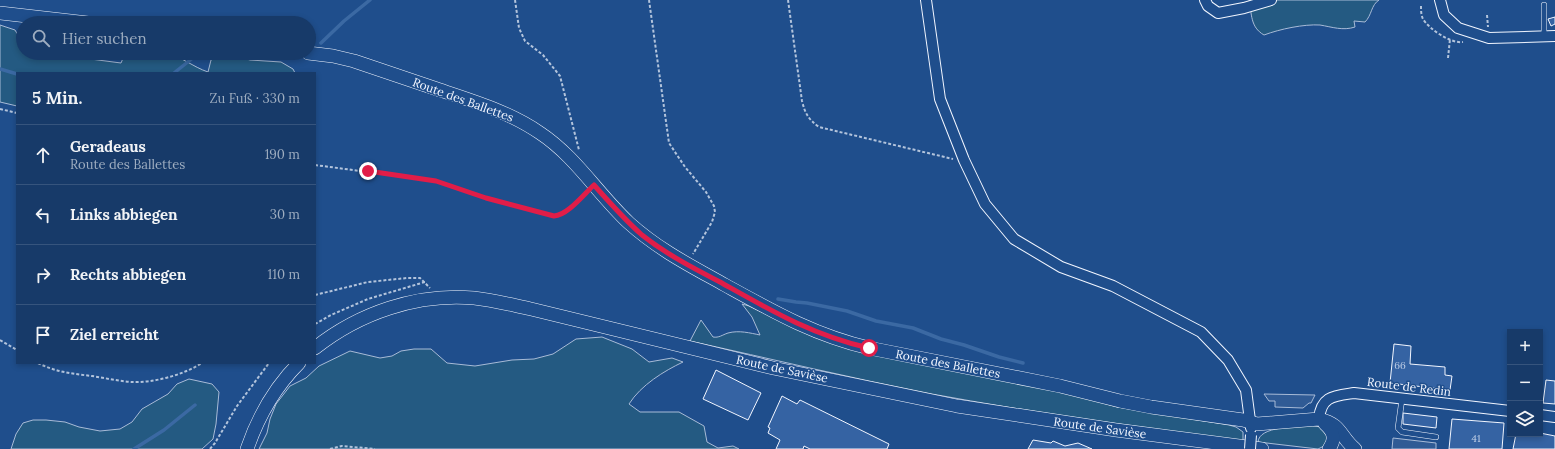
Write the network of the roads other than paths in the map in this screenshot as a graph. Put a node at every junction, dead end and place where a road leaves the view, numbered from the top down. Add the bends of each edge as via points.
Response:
1 (926, 0) edge
2 (1205, 0) edge
3 (1271, 0) edge
4 (1440, 0) edge
5 (1544, 5) dead end
6 (0, 13) edge
7 (26, 16) edge
8 (1544, 36) junction
9 (1555, 36) edge
10 (316, 54) edge
11 (316, 347) edge
12 (298, 364) edge
13 (1402, 399) junction
14 (1507, 411) edge
15 (1543, 415) edge
16 (1555, 417) edge
17 (1319, 419) junction
18 (1251, 429) junction
19 (1436, 437) dead end
20 (248, 449) edge
21 (1250, 449) edge
22 (1262, 449) edge
23 (1329, 449) edge
24 (1355, 449) edge

1 - 18 street via 940,99 985,204 1014,239 1061,267 1113,286 1201,332 1228,360 1246,390
2 - 3 street via 1208,6 1218,13
4 - 8 street via 1444,16 1458,28 1489,38
5 - 8 lane
6 - 7 street
8 - 9 street
10 - 18 street, Route des Ballettes via 354,61 510,116 554,144 613,206 664,251 817,333 849,344 1060,386
11 - 22 street, Route de Savièse via 346,327 400,305 433,299 474,298 500,302 774,368 957,406
12 - 20 street via 279,385 267,404
13 - 14 street, Route de Redin
13 - 17 street, Route de Redin via 1354,393 1332,396 1320,410
13 - 19 lane via 1398,428 1402,432
15 - 16 street
17 - 18 street, Route des Ballettes via 1257,424
17 - 23 street via 1334,435
17 - 24 street via 1332,423
18 - 21 street, bridge

